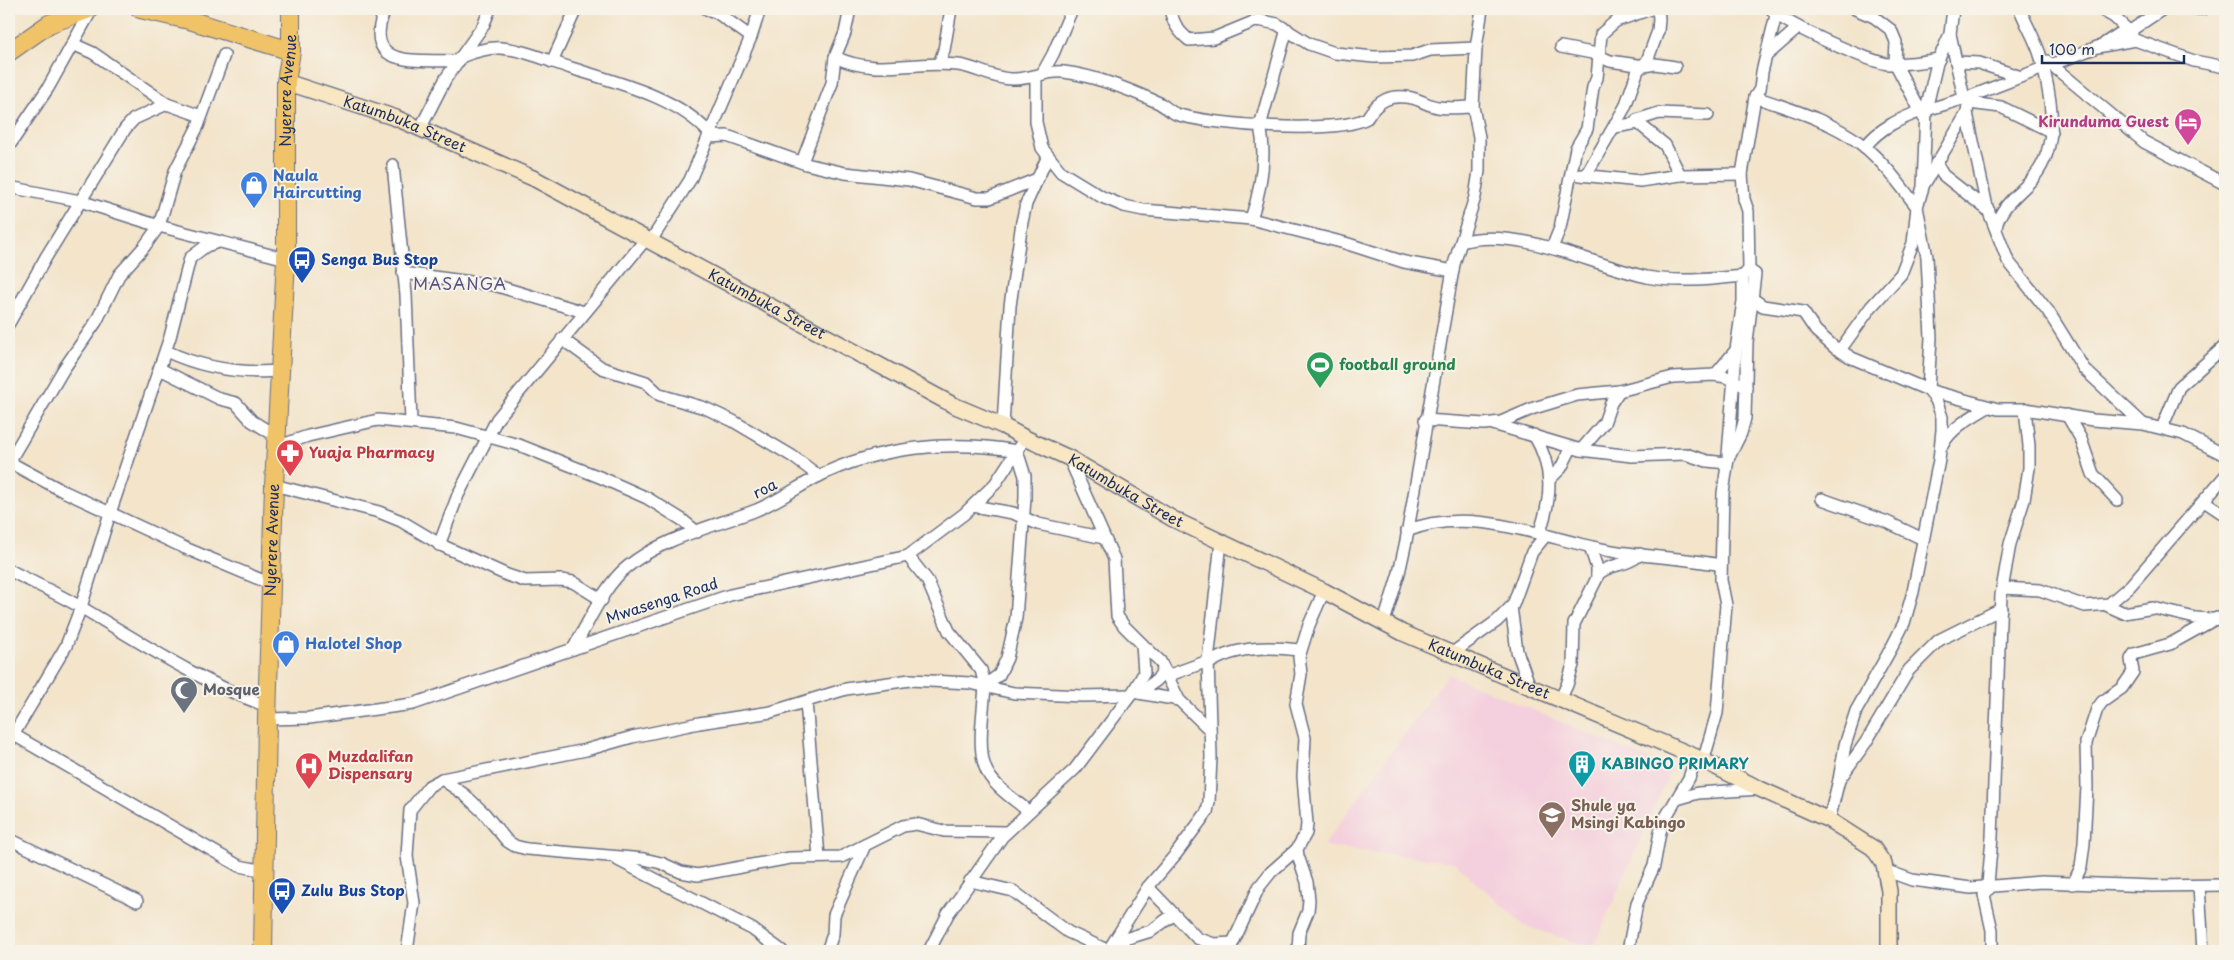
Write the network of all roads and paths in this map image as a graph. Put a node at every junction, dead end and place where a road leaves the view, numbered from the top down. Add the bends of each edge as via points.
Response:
1 (91, 9) edge
2 (140, 9) edge
3 (291, 9) edge
4 (385, 9) edge
5 (490, 9) edge
6 (576, 9) edge
7 (706, 9) edge
8 (760, 9) edge
9 (850, 9) edge
10 (951, 9) edge
11 (1072, 9) edge
12 (1170, 9) edge
13 (1482, 9) edge
14 (1651, 9) edge
15 (1665, 9) edge
16 (1855, 9) edge
17 (1953, 9) edge
18 (2020, 9) edge
19 (2100, 9) edge
20 (2163, 9) edge
21 (2198, 9) edge
22 (2203, 9) edge
23 (1774, 12) edge
24 (1658, 14) edge
25 (1798, 28) junction
26 (1287, 29) junction
27 (1950, 34) junction
28 (2133, 35) junction
29 (751, 37) junction
30 (73, 44) junction
31 (1561, 47) dead end
32 (1476, 48) junction
33 (291, 51) junction
34 (9, 52) edge
35 (224, 55) dead end
36 (1767, 55) junction
37 (835, 57) junction
38 (1599, 57) junction
39 (460, 59) junction
40 (1939, 60) junction
41 (1955, 61) junction
42 (552, 62) junction
43 (1895, 62) junction
44 (2045, 63) junction
45 (939, 64) junction
46 (1644, 66) junction
47 (1675, 67) dead end
48 (2225, 67) edge
49 (1039, 75) junction
50 (2018, 76) junction
51 (286, 82) junction
52 (1629, 95) junction
53 (1755, 98) junction
54 (1967, 103) junction
55 (167, 104) junction
56 (1473, 107) junction
57 (1924, 113) junction
58 (1708, 115) dead end
59 (201, 116) junction
60 (1638, 122) junction
61 (1260, 126) junction
62 (1615, 126) junction
63 (420, 129) junction
64 (2052, 132) junction
65 (708, 135) junction
66 (9, 146) edge
67 (1865, 147) junction
68 (1048, 156) junction
69 (802, 162) junction
70 (1936, 163) junction
71 (393, 165) dead end
72 (1742, 174) junction
73 (1586, 175) junction
74 (1680, 175) junction
75 (1570, 176) junction
76 (1037, 180) junction
77 (2225, 184) edge
78 (9, 187) edge
79 (1923, 187) junction
80 (80, 201) junction
81 (1917, 207) junction
82 (1989, 211) junction
83 (1251, 219) junction
84 (159, 226) junction
85 (1996, 228) junction
86 (648, 241) junction
87 (218, 242) junction
88 (1461, 242) junction
89 (1552, 248) junction
90 (286, 258) junction
91 (1453, 270) junction
92 (403, 273) junction
93 (1746, 273) junction
94 (1753, 299) junction
95 (584, 312) junction
96 (9, 323) edge
97 (562, 339) junction
98 (2225, 346) edge
99 (1736, 350) junction
100 (1840, 350) junction
101 (166, 351) junction
102 (160, 369) junction
103 (280, 371) junction
104 (1715, 375) junction
105 (1734, 381) junction
106 (1746, 387) junction
107 (1928, 390) junction
108 (1619, 391) junction
109 (1988, 407) junction
110 (2024, 409) junction
111 (2067, 415) junction
112 (1425, 420) junction
113 (411, 422) junction
114 (1491, 423) junction
115 (2142, 424) junction
116 (1003, 426) junction
117 (2162, 428) junction
118 (1534, 435) junction
119 (488, 436) junction
120 (276, 441) junction
121 (1021, 445) junction
122 (1576, 449) junction
123 (1939, 452) junction
124 (2225, 455) edge
125 (1069, 458) junction
126 (1727, 461) junction
127 (9, 462) edge
128 (819, 476) junction
129 (2225, 476) edge
130 (1549, 480) junction
131 (274, 485) junction
132 (1822, 499) dead end
133 (2118, 500) dead end
134 (2204, 501) junction
135 (973, 506) junction
136 (110, 513) junction
137 (2225, 515) edge
138 (1024, 518) junction
139 (1407, 531) junction
140 (696, 532) junction
141 (1542, 534) junction
142 (1104, 538) junction
143 (1923, 539) junction
144 (1221, 542) junction
145 (439, 544) junction
146 (1590, 547) junction
147 (1640, 554) junction
148 (908, 556) junction
149 (1721, 565) junction
150 (9, 570) edge
151 (1597, 575) junction
152 (271, 584) junction
153 (2002, 588) junction
154 (1324, 591) junction
155 (602, 600) junction
156 (2106, 605) junction
157 (1512, 607) junction
158 (81, 608) junction
159 (2001, 610) junction
160 (2221, 619) edge
161 (1384, 622) junction
162 (1142, 644) junction
163 (573, 648) junction
164 (1299, 650) junction
165 (1451, 654) junction
166 (1208, 663) junction
167 (1166, 672) junction
168 (985, 685) junction
169 (1530, 687) junction
170 (1134, 693) junction
171 (1179, 700) junction
172 (1560, 700) junction
173 (806, 702) junction
174 (267, 713) junction
175 (1210, 730) junction
176 (10, 736) edge
177 (1700, 760) junction
178 (442, 779) junction
179 (1839, 780) junction
180 (1760, 789) junction
181 (1677, 799) junction
182 (1028, 811) junction
183 (1829, 820) junction
184 (1006, 832) junction
185 (9, 840) edge
186 (865, 845) junction
187 (1298, 849) junction
188 (819, 857) junction
189 (614, 858) junction
190 (265, 871) junction
191 (1887, 871) junction
192 (970, 881) junction
193 (2073, 884) junction
194 (2225, 885) edge
195 (1991, 886) junction
196 (2199, 886) junction
197 (1148, 887) junction
198 (138, 901) dead end
199 (1173, 915) junction
200 (1231, 947) edge
201 (1111, 948) edge
202 (263, 951) edge
203 (407, 951) edge
204 (782, 951) edge
205 (828, 951) edge
206 (929, 951) edge
207 (1298, 951) edge
208 (1628, 951) edge
209 (1889, 951) edge
210 (1992, 951) edge
211 (2203, 951) edge

1 - 30 street
1 - 34 main road via 49,24
2 - 33 main road via 189,20
3 - 33 main road, Nyerere Avenue
4 - 39 street via 378,33 380,44 391,56 401,60
5 - 39 street via 483,26
6 - 42 street
7 - 29 street via 716,12
8 - 29 street
9 - 37 street
10 - 45 street
11 - 49 street via 1053,54
12 - 26 street via 1172,20 1189,40 1214,38 1258,20 1267,20
13 - 32 street
14 - 38 street via 1616,21 1604,31
15 - 24 street
16 - 43 street via 1874,17 1891,30 1896,42
17 - 27 street
18 - 44 street
19 - 28 street
20 - 28 street
21 - 22 street
23 - 25 street
23 - 36 street
24 - 46 street via 1653,47
25 - 36 street
25 - 43 street via 1872,60 1889,64
26 - 32 street via 1309,44 1335,53 1374,57
26 - 61 street
27 - 40 street
27 - 41 street
28 - 44 street
28 - 48 street via 2194,61
29 - 65 street
30 - 55 street
30 - 66 street
31 - 38 street
32 - 56 street
33 - 51 main road, Nyerere Avenue
35 - 59 street
36 - 53 street
37 - 45 street via 859,66 895,68
37 - 69 street via 832,83
38 - 46 street
38 - 75 street via 1587,129 1578,140
39 - 42 street via 499,48
39 - 63 street via 433,100
40 - 41 street
40 - 43 street
40 - 57 street
41 - 50 street via 1979,63
41 - 54 street
42 - 65 street via 606,79 675,107 702,125
43 - 57 street
44 - 50 street
44 - 64 street
44 - 77 street via 2144,142
45 - 49 street via 960,65 1001,79
46 - 47 street
46 - 52 street via 1638,70
49 - 61 street via 1063,72 1096,78 1190,118
49 - 68 street via 1038,135
50 - 54 street
51 - 63 main road, Katumbuka Street
51 - 90 main road, Nyerere Avenue
52 - 60 street
52 - 62 street
53 - 67 street via 1839,129
53 - 72 street
54 - 57 street
54 - 64 street via 2001,107
54 - 70 street
54 - 82 street
55 - 59 street
55 - 80 street via 134,119 124,129
56 - 61 street via 1439,107 1412,98 1396,98 1381,100 1366,118 1353,123
56 - 88 street via 1479,137 1479,171 1475,197
57 - 67 street via 1902,118
57 - 79 street
58 - 60 street via 1659,113
59 - 84 street via 175,171
60 - 62 street
60 - 74 street via 1665,145
61 - 83 street via 1263,168
62 - 73 street
63 - 86 main road, Katumbuka Street via 535,179
64 - 85 street via 2041,168 2001,212
65 - 69 street via 734,138
65 - 86 street via 690,180
67 - 81 street
68 - 76 street
68 - 83 street via 1061,172 1102,197 1124,206
69 - 76 street via 845,173 909,180 977,198 998,196
70 - 79 street
70 - 82 street via 1943,175
71 - 92 street
72 - 74 street
72 - 93 street via 1748,211
73 - 74 street via 1640,180
73 - 75 street
75 - 89 street via 1560,228
76 - 116 street via 1026,204 1010,306
78 - 80 street
79 - 81 street
80 - 84 street
80 - 96 street
81 - 100 street via 1913,244 1901,274 1871,307
81 - 107 street via 1927,257 1931,338
82 - 85 street
83 - 91 street via 1404,262
84 - 87 street
84 - 127 street via 119,275 96,322 63,370
85 - 115 street via 2008,261 2048,311 2084,369
86 - 95 street
86 - 116 main road, Katumbuka Street via 953,405
87 - 90 street
87 - 101 street via 190,258
88 - 89 street via 1486,238
88 - 91 street
89 - 93 street via 1649,278 1692,280
90 - 103 main road, Nyerere Avenue
91 - 112 street
92 - 95 street via 494,285
92 - 113 street
93 - 94 street via 1754,274
93 - 99 street
94 - 100 street via 1763,306 1803,312 1816,331
94 - 106 street via 1747,342
95 - 97 street
97 - 119 street via 502,412
97 - 128 street via 602,368 646,382 660,395 704,408 733,421
98 - 117 street via 2179,387
99 - 104 street
99 - 105 street
100 - 107 street
101 - 102 street
101 - 103 street via 198,365 257,373
102 - 120 street via 220,399 236,403
102 - 136 street
103 - 120 main road, Nyerere Avenue
104 - 105 street
104 - 108 street via 1673,377
105 - 106 street
105 - 126 street
106 - 126 street via 1745,418
107 - 109 street
107 - 123 street via 1942,417
108 - 114 street via 1577,396
108 - 122 street via 1604,423
109 - 110 street
109 - 123 street via 1946,438
110 - 111 street
110 - 153 street via 2029,468
111 - 115 street
111 - 133 street via 2081,439 2093,474
112 - 114 street
112 - 139 street
113 - 119 street
113 - 120 street via 378,420
114 - 118 street
115 - 117 street
116 - 121 main road, Katumbuka Street
117 - 124 street via 2183,434
118 - 122 street
118 - 130 street via 1547,460
119 - 140 street via 557,459 647,498
119 - 145 street via 458,495
120 - 131 main road, Nyerere Avenue
121 - 125 main road, Katumbuka Street
121 - 128 street, roa via 906,449
121 - 135 street, Mwasenga Road via 996,484
121 - 138 street via 1025,476
122 - 126 street via 1632,456 1685,454 1706,461
122 - 130 street
123 - 143 street
125 - 142 street
125 - 144 main road, Katumbuka Street via 1173,519
126 - 149 street
127 - 136 street
128 - 140 street, roa via 758,509
129 - 134 street
130 - 141 street
131 - 145 street via 379,512
131 - 152 main road, Nyerere Avenue
132 - 143 street via 1887,522
134 - 137 street
134 - 156 street via 2130,586 2114,602
135 - 138 street via 1013,512
135 - 148 street, Mwasenga Road
136 - 152 street
136 - 158 street
138 - 142 street
138 - 168 street via 1016,618 1008,658 999,675
139 - 141 street via 1421,525 1458,523 1504,525
139 - 161 street via 1399,573
140 - 155 street, roa via 654,550 626,567 608,587
141 - 146 street
141 - 157 street
142 - 162 street via 1114,559 1117,616
143 - 179 street via 1904,623 1856,711 1845,745
144 - 154 main road, Katumbuka Street
144 - 166 street
145 - 155 street via 525,581 573,582
146 - 147 street
146 - 151 street
147 - 149 street
147 - 151 street via 1626,564 1607,568
148 - 163 street, Mwasenga Road via 730,594
148 - 168 street via 927,580 949,631 981,670
149 - 177 street via 1726,605 1718,713
150 - 158 street
151 - 172 street via 1574,624 1573,665
152 - 174 main road, Nyerere Avenue
153 - 156 street via 2040,590 2085,606
153 - 159 street
154 - 161 main road, Katumbuka Street
154 - 164 street
155 - 163 street, roa
156 - 160 street via 2124,613 2153,608 2189,617
157 - 165 street
157 - 169 street via 1517,651
158 - 174 street
158 - 176 street via 66,646
159 - 179 street via 1939,640 1920,656
159 - 195 street via 1988,884
160 - 193 street via 2170,644 2134,654 2133,672 2127,681 2097,709 2086,743 2088,787 2084,843 2081,867
161 - 165 main road, Katumbuka Street
162 - 167 street via 1160,661
162 - 170 street via 1144,673
163 - 174 street, Mwasenga Road via 413,704 319,717
164 - 166 street via 1260,648 1237,651
164 - 187 street via 1301,681 1296,704 1305,738 1303,777 1307,824
165 - 169 main road, Katumbuka Street
166 - 167 street
166 - 175 street
167 - 170 street
167 - 171 street
168 - 170 street via 1014,693 1082,696
168 - 173 street via 910,680 846,689
168 - 182 street via 982,755 985,768 994,781
169 - 172 main road, Katumbuka Street
170 - 171 street
170 - 182 street via 1075,769
171 - 175 street
172 - 177 main road, Katumbuka Street
173 - 178 street via 772,712 699,723
173 - 188 street
174 - 190 main road, Nyerere Avenue
175 - 197 street via 1210,802 1207,812
176 - 190 street via 239,866
177 - 180 main road, Katumbuka Street
177 - 181 street
178 - 189 street via 465,795 515,846
178 - 203 street via 425,790 410,810 407,856 414,903
179 - 183 street
180 - 181 street via 1698,793
180 - 183 main road, Katumbuka Street
181 - 208 street via 1660,832 1654,866 1638,903
182 - 184 street
183 - 191 main road, Katumbuka Street via 1873,848
184 - 186 street via 944,831 916,824 903,826
184 - 192 street
185 - 198 street
186 - 188 street via 841,857
186 - 205 street via 834,914
187 - 200 street via 1259,887
187 - 207 street via 1300,865 1308,882 1309,900 1299,933
188 - 189 street via 790,858 698,875 644,859
189 - 204 street via 749,928
190 - 202 main road, Nyerere Avenue
191 - 195 street via 1912,880 1938,884 1971,888
191 - 209 main road, Katumbuka Street
192 - 201 street via 1012,890 1068,932
192 - 206 street
193 - 195 street via 2041,882
193 - 196 street
194 - 196 street
195 - 210 street via 1984,892 1984,898 1992,930
196 - 211 street
197 - 199 street
197 - 201 street
199 - 200 street via 1204,941
199 - 201 street via 1151,931

